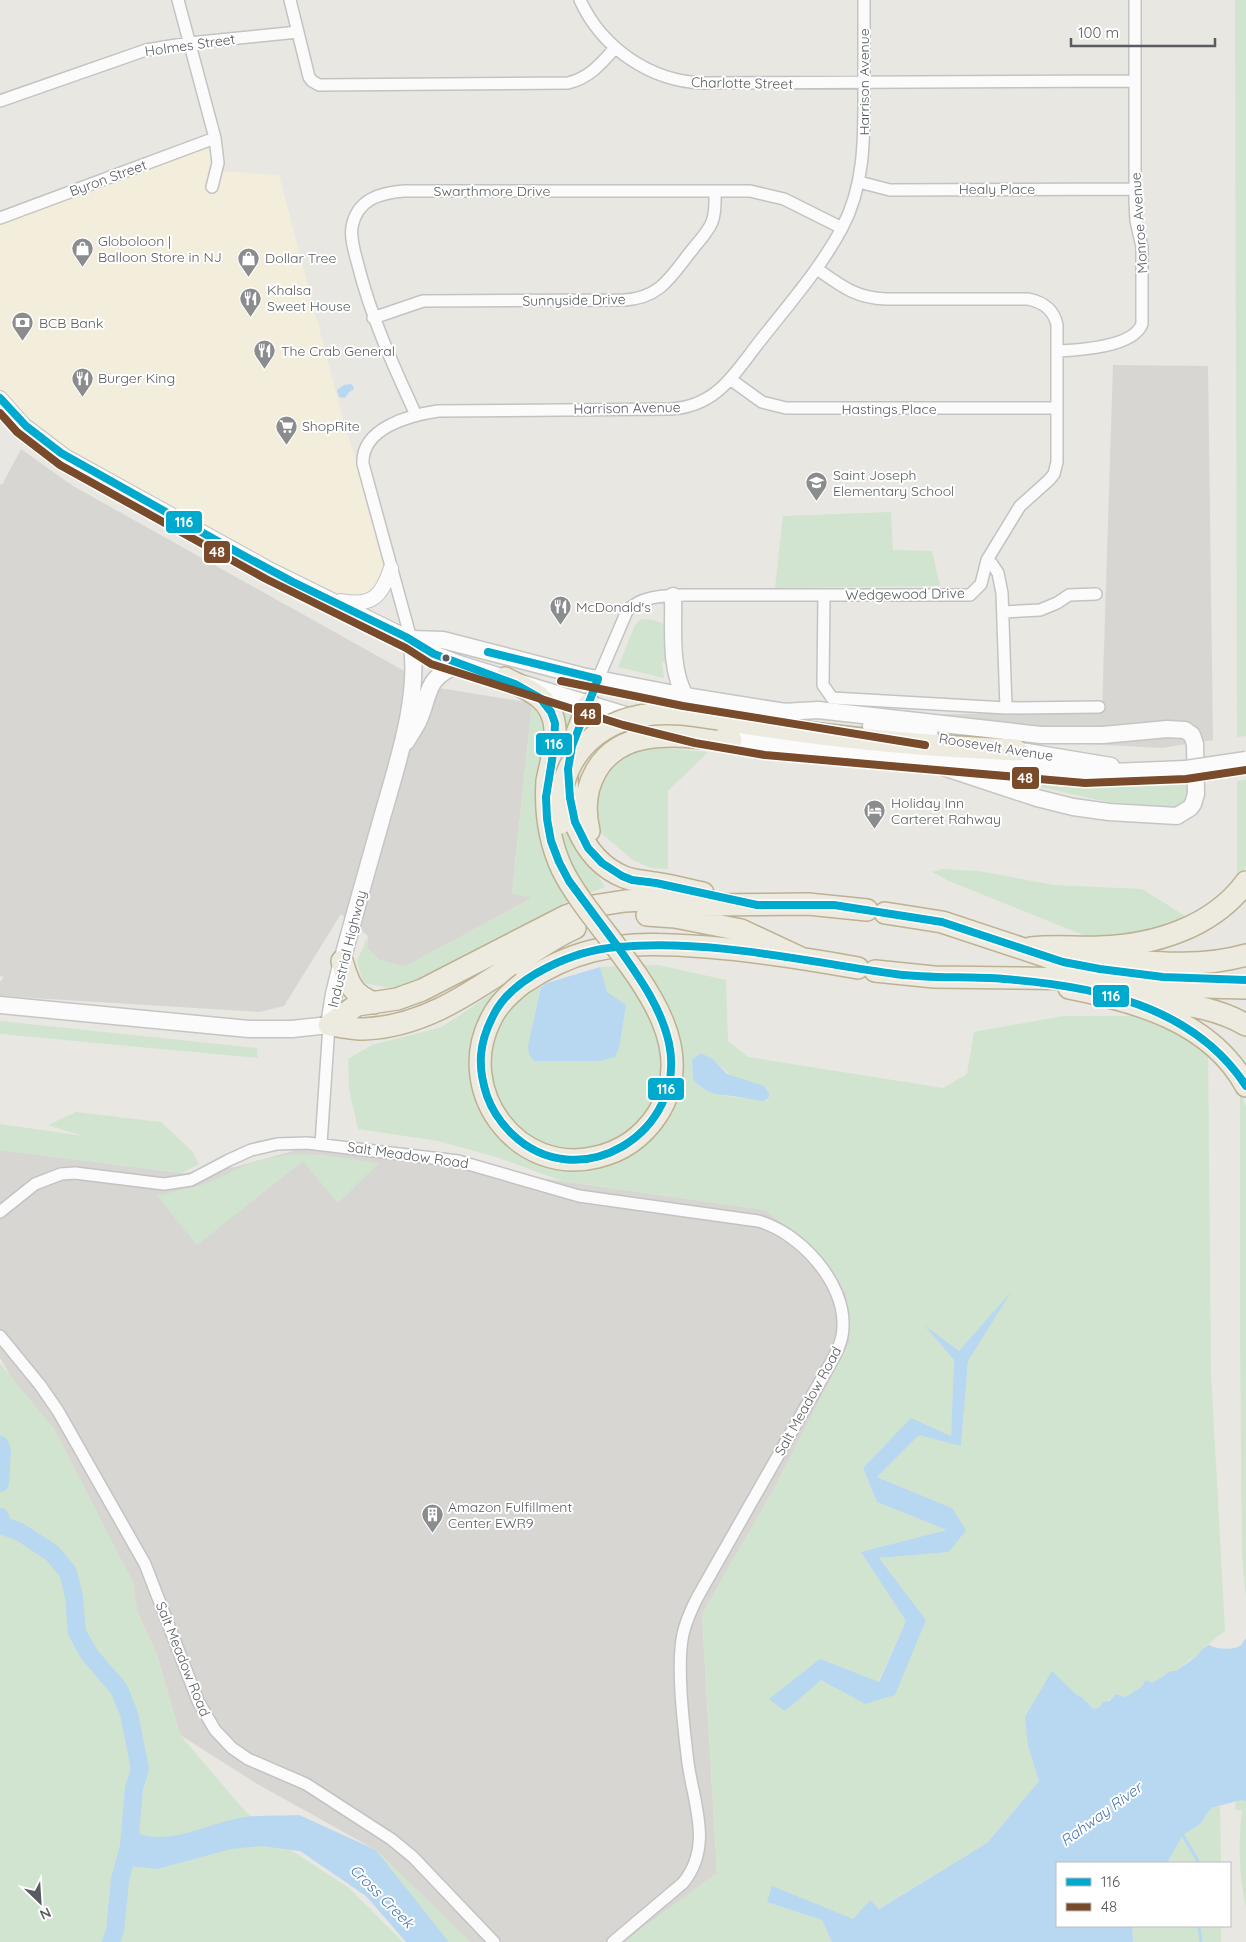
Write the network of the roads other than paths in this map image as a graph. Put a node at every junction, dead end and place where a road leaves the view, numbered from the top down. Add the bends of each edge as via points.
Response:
1 (178, 0) edge
2 (290, 0) edge
3 (580, 0) edge
4 (864, 0) edge
5 (1135, 0) edge
6 (298, 32) junction
7 (189, 43) junction
8 (615, 48) junction
9 (1135, 82) junction
10 (864, 83) junction
11 (0, 101) edge
12 (215, 138) junction
13 (859, 182) junction
14 (212, 187) dead end
15 (1135, 189) junction
16 (715, 191) junction
17 (0, 218) edge
18 (842, 228) junction
19 (817, 269) junction
20 (373, 318) junction
21 (1059, 351) junction
22 (730, 379) junction
23 (0, 398) edge
24 (1056, 408) junction
25 (416, 415) junction
26 (987, 560) junction
27 (391, 568) junction
28 (1096, 594) dead end
29 (824, 595) junction
30 (673, 596) junction
31 (323, 597) junction
32 (1003, 612) junction
33 (410, 639) junction
34 (460, 664) junction
35 (505, 678) junction
36 (598, 679) junction
37 (685, 696) junction
38 (589, 704) junction
39 (1099, 707) dead end
40 (1006, 708) junction
41 (783, 712) junction
42 (731, 740) junction
43 (400, 750) junction
44 (1016, 750) junction
45 (920, 760) junction
46 (1246, 760) edge
47 (1140, 770) junction
48 (1246, 882) edge
49 (656, 883) junction
50 (757, 905) junction
51 (1025, 949) junction
52 (1246, 955) edge
53 (801, 958) junction
54 (342, 961) junction
55 (641, 979) junction
56 (1006, 979) junction
57 (1246, 980) edge
58 (1161, 988) junction
59 (1246, 988) edge
60 (374, 1002) junction
61 (0, 1005) edge
62 (329, 1024) junction
63 (1246, 1025) edge
64 (1246, 1086) edge
65 (321, 1144) junction
66 (0, 1212) edge
67 (0, 1336) edge
68 (494, 1942) edge
69 (613, 1942) edge

1 - 7 street
2 - 6 street
3 - 8 street, Charlotte Street via 593,24
4 - 10 street, Harrison Avenue
5 - 9 street, Monroe Avenue
6 - 7 street, Holmes Street
6 - 8 street via 308,74 312,81 321,85 568,83 591,73
7 - 11 street, Holmes Street via 138,52
7 - 12 street
8 - 10 street, Charlotte Street via 647,70 682,82
9 - 10 street, Charlotte Street
9 - 15 street, Monroe Avenue
10 - 13 street, Harrison Avenue
12 - 14 street via 218,163
12 - 17 street, Byron Street
13 - 15 street, Healy Place via 899,190
13 - 18 street, Harrison Avenue
15 - 21 street, Monroe Avenue via 1142,256 1143,312 1140,328 1133,336 1107,344
16 - 18 street, Swarthmore Drive via 773,195
16 - 20 street, Sunnyside Drive via 714,214 707,231 667,282 643,297 624,300 424,301
16 - 20 street, Swarthmore Drive via 404,191 379,194 361,208 351,234
18 - 19 street, Harrison Avenue
19 - 21 street, Wedgewood Drive via 848,291 875,299 1028,298 1039,301 1056,320
19 - 22 street, Harrison Avenue
20 - 25 street, Swarthmore Drive
21 - 24 street, Wedgewood Drive
22 - 24 street, Hastings Place via 762,402 786,408
22 - 25 street, Harrison Avenue via 708,399 681,408 438,410
23 - 31 street, Roosevelt Avenue via 24,425 65,456
24 - 26 street, Wedgewood Drive via 1058,462 1054,474 1020,506
25 - 27 street, Harrison Avenue via 372,437 363,455
26 - 29 street, Wedgewood Drive via 981,584 970,594
26 - 32 street via 998,573
27 - 31 street via 385,586 376,597 366,602 355,604
27 - 33 street, Harrison Avenue
28 - 32 street via 1069,595 1040,610
29 - 30 street, Wedgewood Drive
29 - 40 street via 823,685 832,698
30 - 36 street, Wedgewood Drive via 644,600 628,610
30 - 37 main road via 676,672
31 - 33 street, Roosevelt Avenue
32 - 40 street
33 - 34 main road, Roosevelt Avenue via 436,655
33 - 36 main road, Roosevelt Avenue via 443,640
33 - 43 main road, Industrial Highway via 414,657 413,682
34 - 35 main road, Roosevelt Avenue
34 - 43 main road via 444,672 432,684 418,722
35 - 38 main road, Roosevelt Avenue
35 - 55 highway, bridge via 539,697 553,716 555,739 547,781 546,810 553,846 562,869
36 - 37 main road, Roosevelt Avenue
36 - 38 main road
37 - 41 main road, Roosevelt Avenue
38 - 42 main road, Roosevelt Avenue
38 - 49 highway via 572,746 568,770 571,804 578,831 588,848 611,870 632,880
39 - 40 street
41 - 44 main road, Roosevelt Avenue
41 - 45 main road via 818,710 1041,735 1103,735 1180,729 1189,732 1194,740 1196,794 1190,808 1177,816 1109,812 1037,798
42 - 45 main road, Roosevelt Avenue
42 - 49 highway via 667,736 643,738 613,751 594,775 587,793 586,812 593,840 613,863
43 - 54 main road, Industrial Highway
44 - 47 main road, Roosevelt Avenue
44 - 55 highway, bridge via 860,740 692,715 641,716 600,732 572,762 564,781 561,824 568,850 580,875
45 - 47 main road, Roosevelt Avenue via 1086,774
46 - 47 main road, Roosevelt Avenue, bridge via 1186,769
48 - 51 highway via 1211,915 1158,940 1098,948 1052,945
49 - 50 highway
50 - 51 highway via 808,904 942,922
50 - 60 highway via 697,905 642,900 593,906 566,916 436,984 408,995
51 - 58 highway
52 - 58 highway via 1210,963
53 - 55 highway, bridge via 672,945 625,946 576,956 523,983 497,1008 484,1036 480,1067 486,1097 500,1123 524,1145 555,1158 580,1160 614,1152 634,1141 657,1114 667,1094 671,1073 669,1042 658,1010
53 - 56 highway via 934,977
53 - 62 highway via 729,927 660,915 612,917 584,924 556,938 463,998 432,1013 405,1022 363,1029
54 - 60 highway via 354,991
54 - 62 main road, Industrial Highway
56 - 58 highway via 1098,979
56 - 58 highway via 1097,994
57 - 58 highway
58 - 59 highway
58 - 63 highway
58 - 64 highway via 1188,1028 1218,1050
60 - 62 highway via 357,1005
61 - 62 main road, Industrial Highway via 249,1030 285,1030
62 - 65 street
65 - 66 street, Salt Meadow Road via 285,1143 251,1150 191,1180 174,1184 75,1173 54,1175 28,1188
65 - 69 street, Salt Meadow Road via 458,1161 579,1196 766,1223 782,1230 801,1245 827,1276 838,1296 843,1333 834,1357 688,1616 683,1632 681,1667 685,1732 700,1834 696,1863 683,1884
67 - 68 street, Salt Meadow Road via 55,1407 144,1564 198,1700 220,1737 248,1759 306,1784 391,1839

